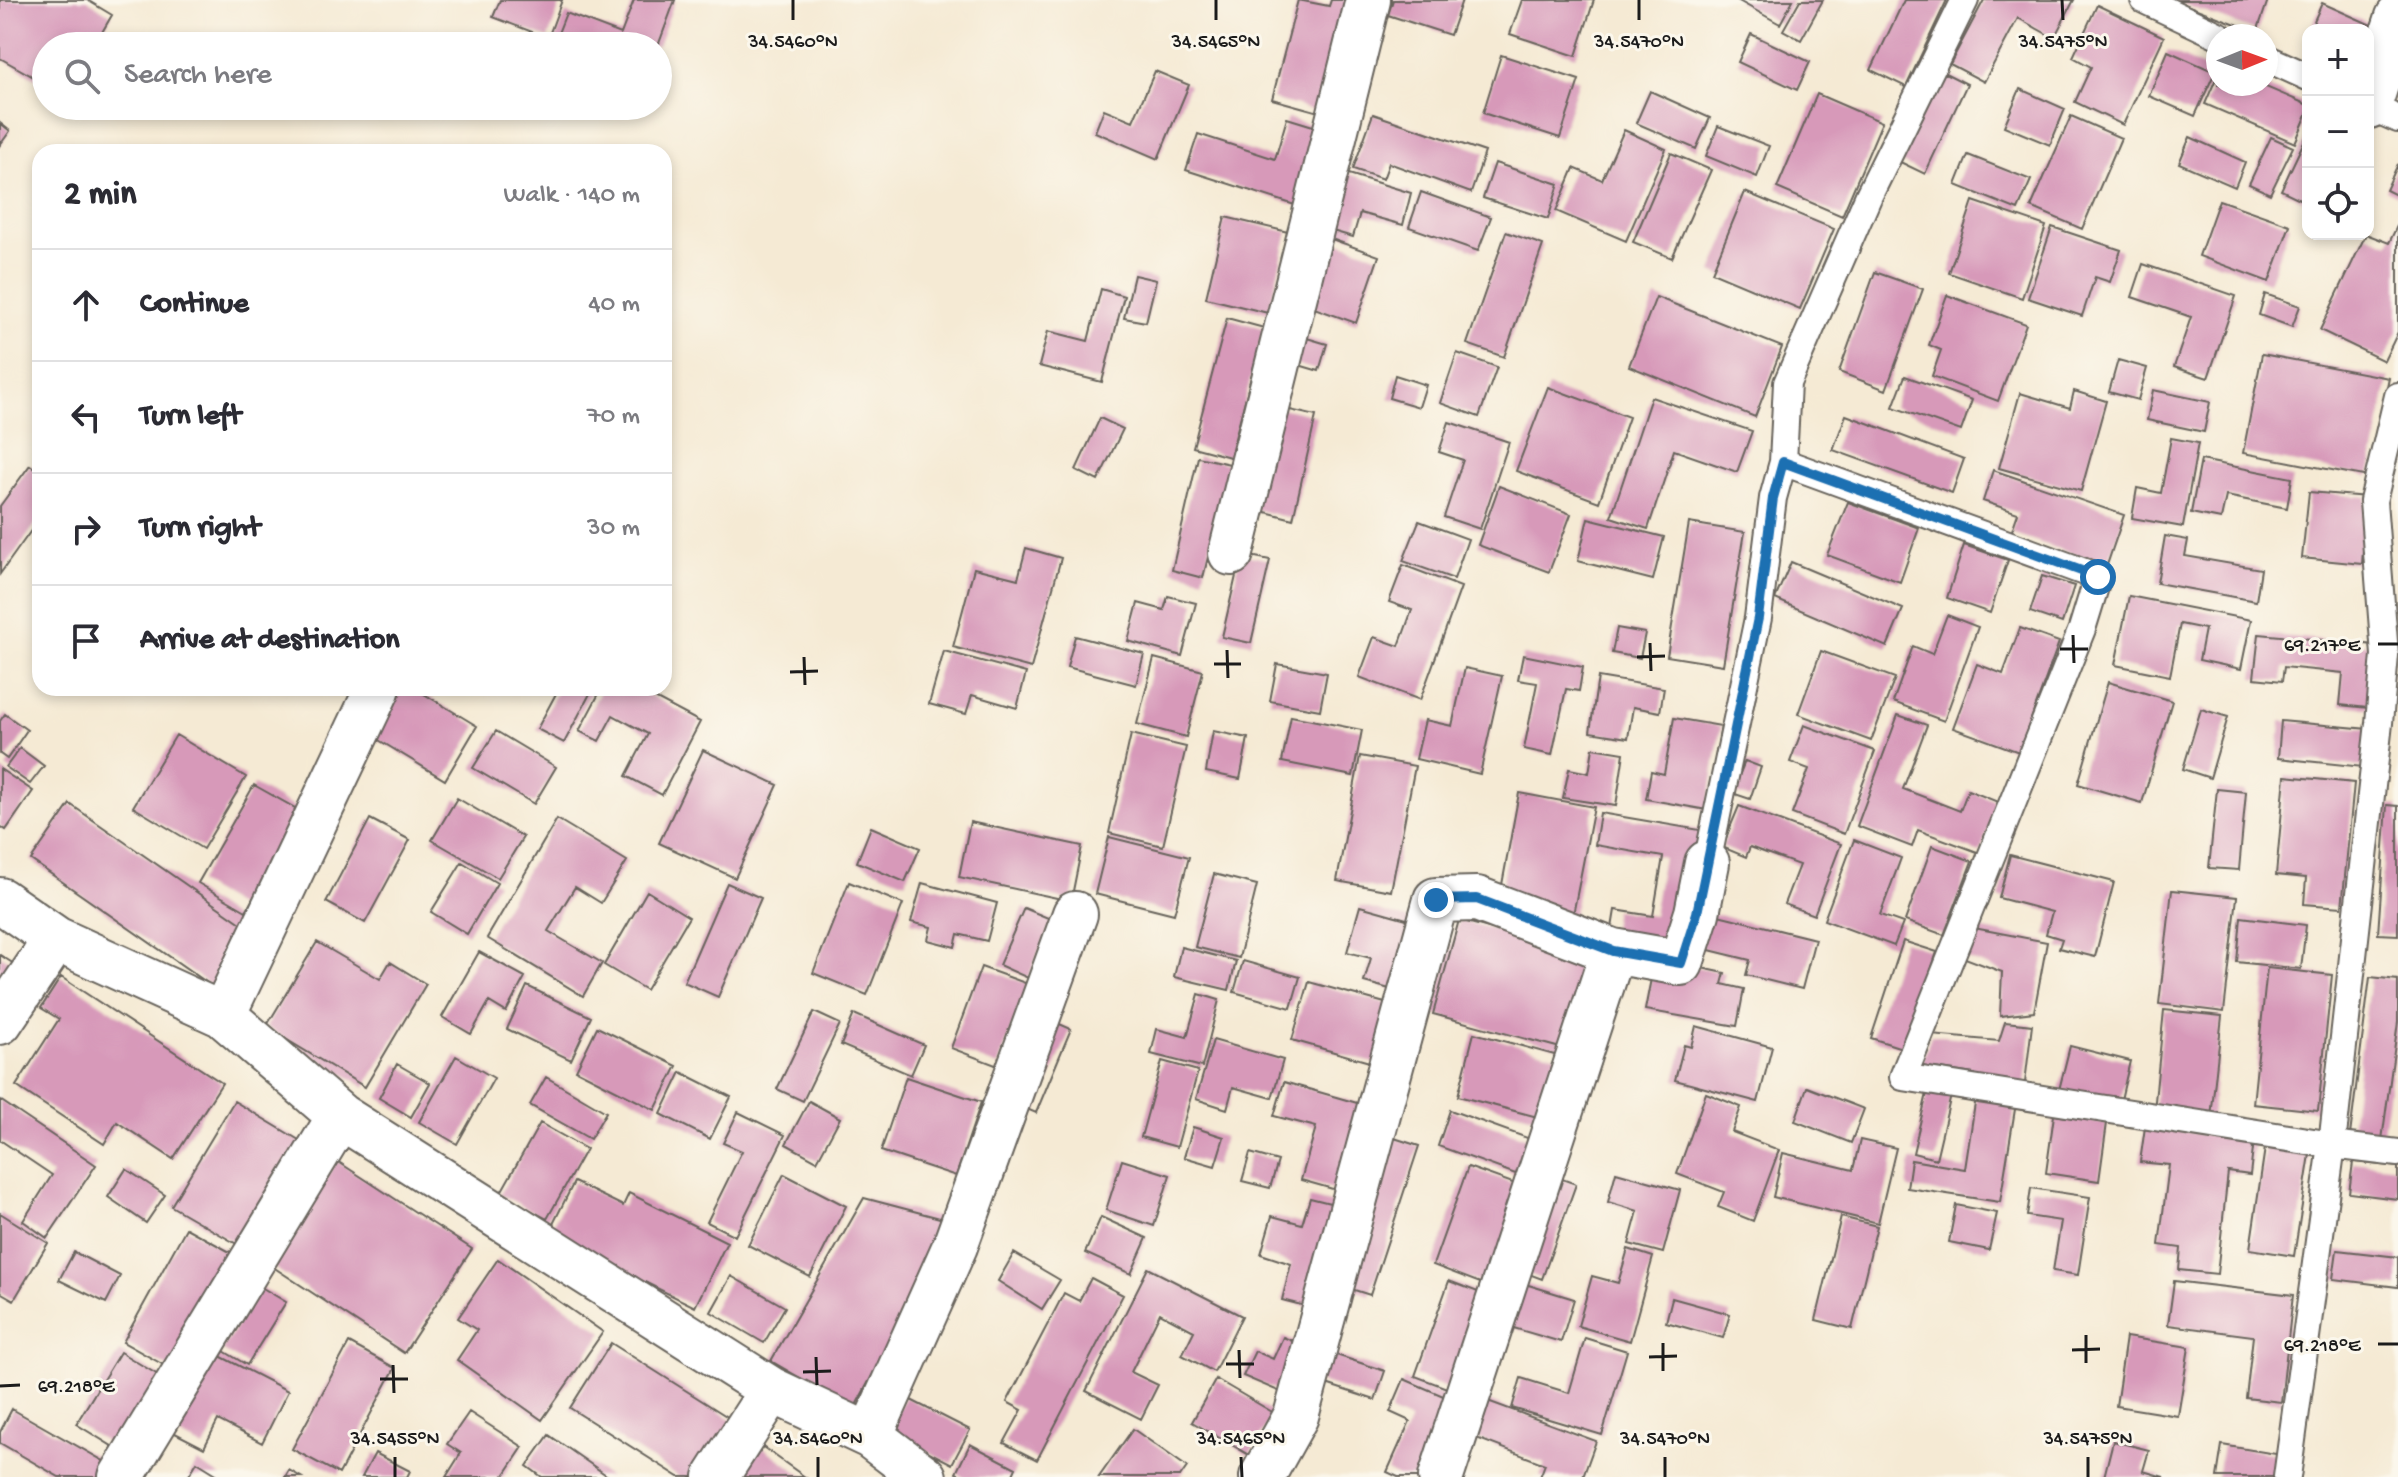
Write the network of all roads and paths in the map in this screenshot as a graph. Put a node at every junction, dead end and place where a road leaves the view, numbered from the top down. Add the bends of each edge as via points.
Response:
1 (1368, 0) edge
2 (1965, 0) edge
3 (2144, 0) edge
4 (2398, 17) edge
5 (2206, 29) edge
6 (2278, 63) edge
7 (2302, 74) edge
8 (2371, 96) edge
9 (2374, 109) edge
10 (2398, 119) edge
11 (2398, 396) edge
12 (1783, 462) junction
13 (1231, 553) dead end
14 (374, 696) edge
15 (1707, 863) joint
16 (0, 900) edge
17 (1075, 914) dead end
18 (56, 939) junction
19 (1613, 951) junction
20 (223, 1015) junction
21 (0, 1022) edge
22 (340, 1116) junction
23 (2332, 1145) junction
24 (2398, 1153) edge
25 (772, 1390) junction
26 (870, 1436) junction
27 (121, 1477) edge
28 (716, 1477) edge
29 (924, 1477) edge
30 (1262, 1477) edge
31 (1441, 1477) edge
32 (2287, 1477) edge

1 - 13 street
2 - 12 lane via 1869,195 1787,383
3 - 5 lane
4 - 8 street
6 - 7 lane
9 - 10 lane
11 - 23 lane via 2373,501 2385,655
12 - 15 lane via 1773,498 1758,618
12 - 23 lane via 2098,577 1903,1077
14 - 20 street
15 - 19 street via 1681,963
16 - 18 street
17 - 26 street via 955,1246
18 - 20 street
18 - 21 street
19 - 30 street via 1477,899 1436,900 1296,1416
19 - 31 street
20 - 22 street
22 - 25 street
22 - 27 street
23 - 24 lane
23 - 32 lane
25 - 26 street
25 - 28 street
26 - 29 street

